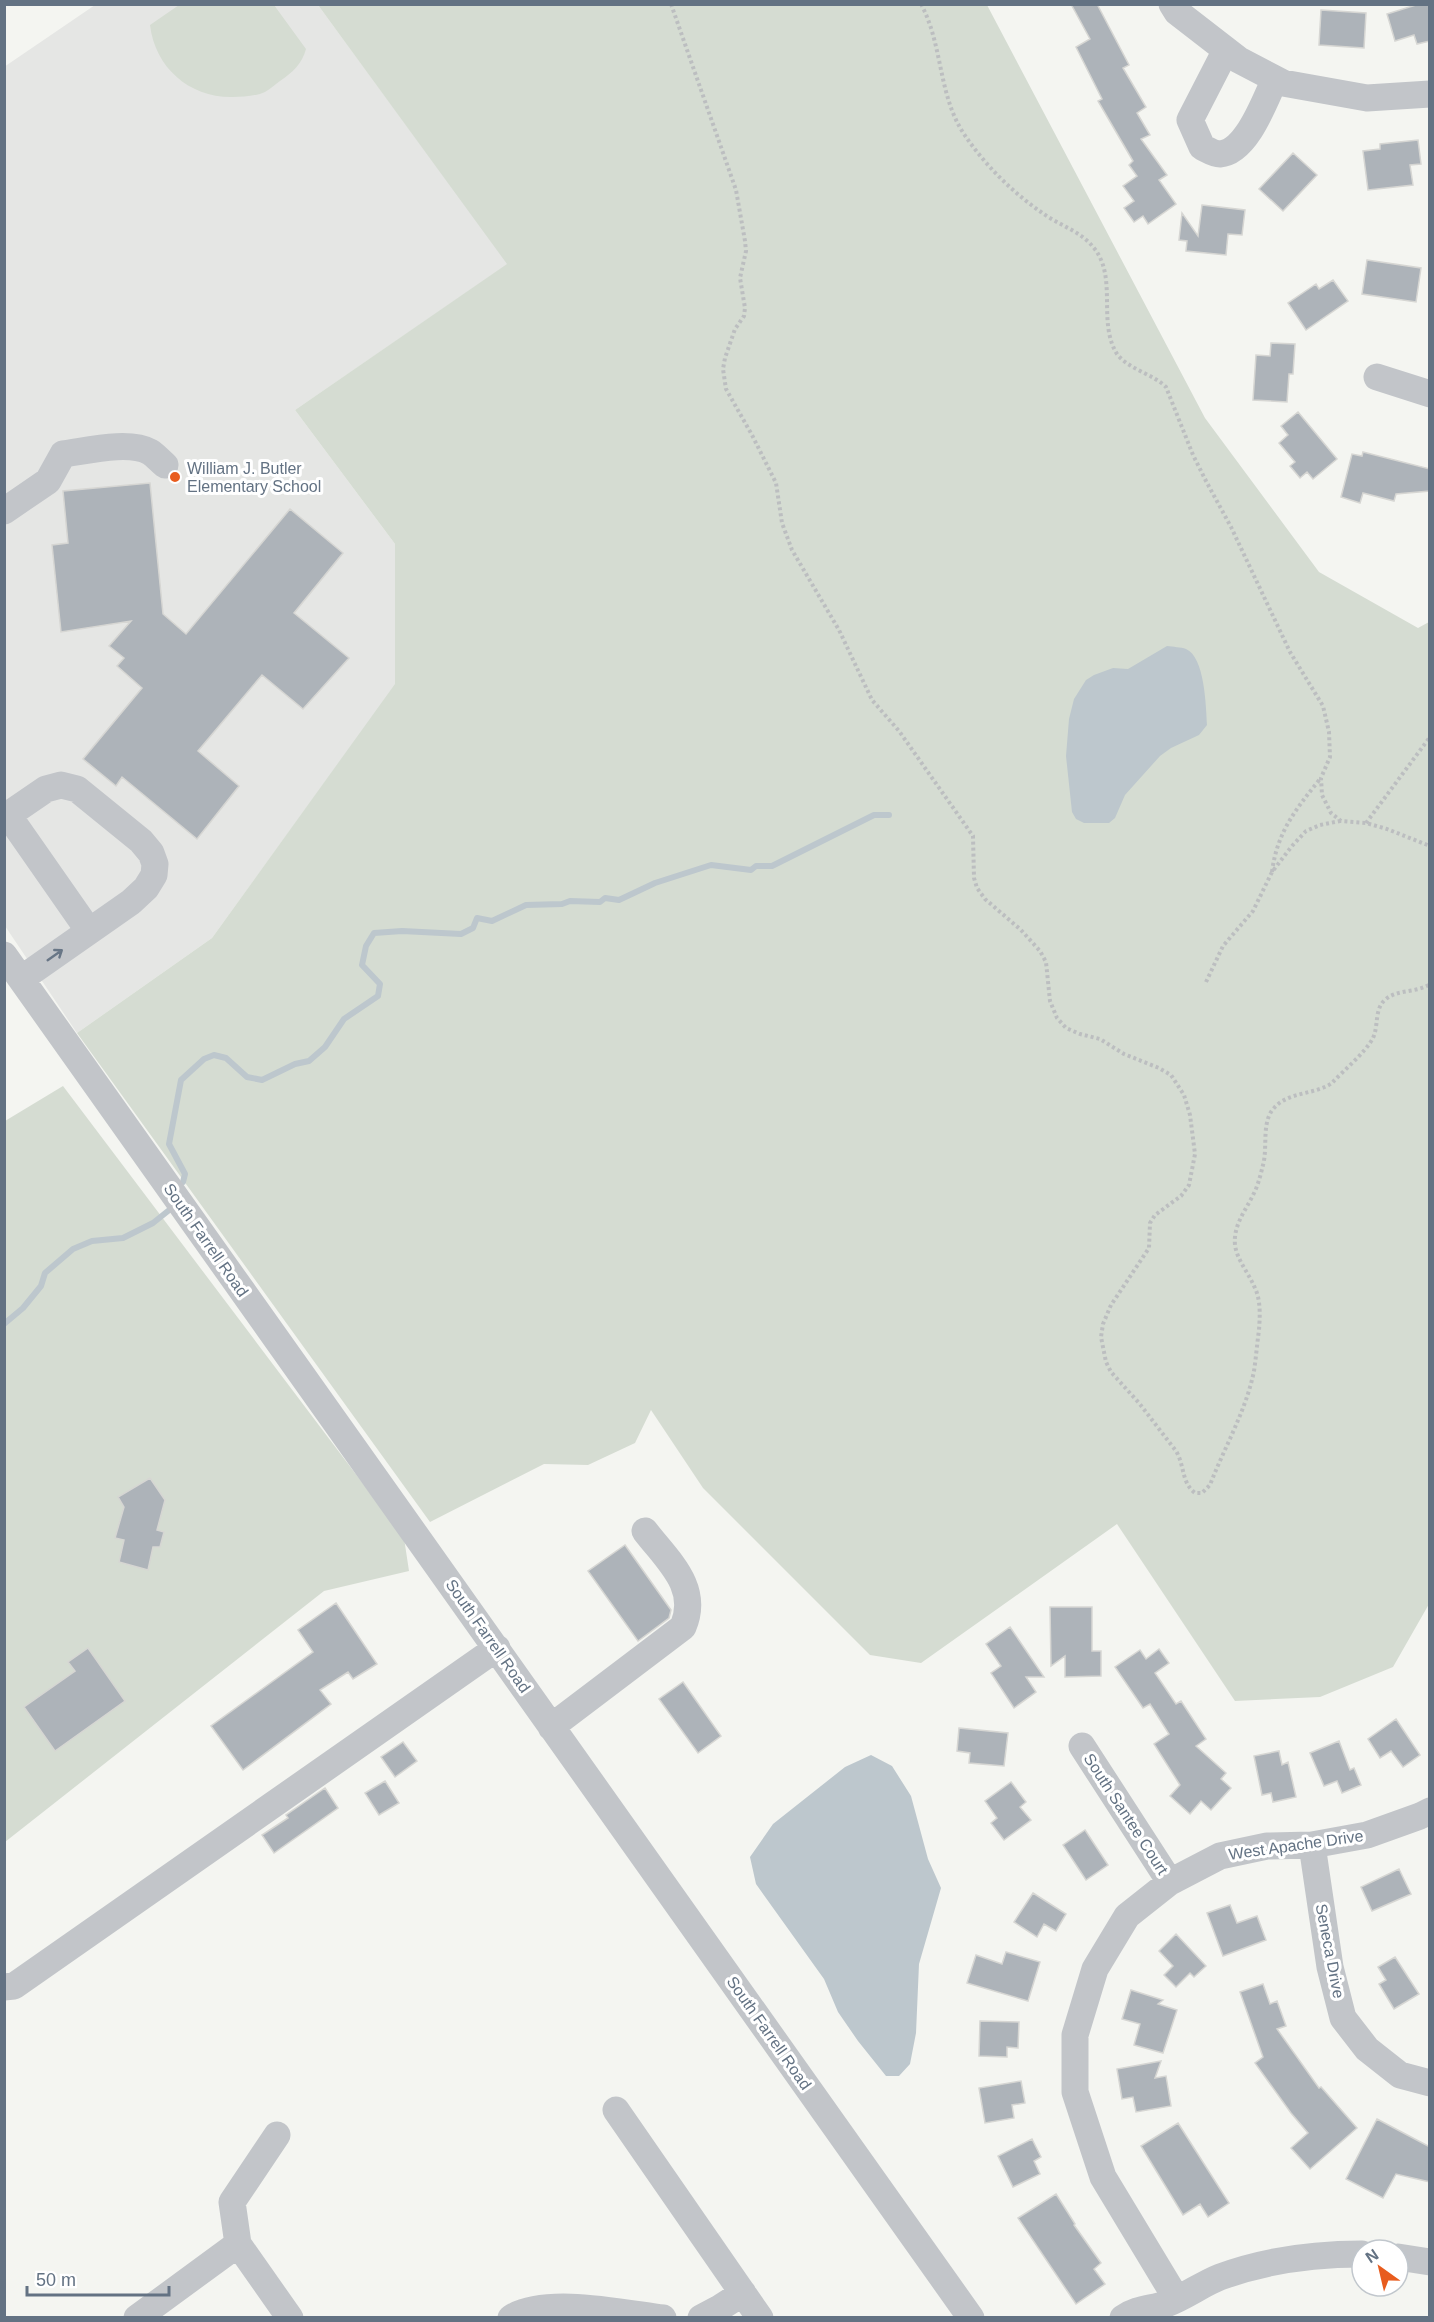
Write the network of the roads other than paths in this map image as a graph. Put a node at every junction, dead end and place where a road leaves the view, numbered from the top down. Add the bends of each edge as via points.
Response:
1 (1172, 4) edge
2 (1226, 50) junction
3 (1275, 79) junction
4 (1430, 94) edge
5 (1377, 377) dead end
6 (1430, 394) edge
7 (165, 465) dead end
8 (4, 511) edge
9 (6, 813) edge
10 (89, 931) junction
11 (4, 955) edge
12 (21, 979) junction
13 (645, 1531) dead end
14 (497, 1648) junction
15 (551, 1727) junction
16 (1082, 1746) dead end
17 (1430, 1811) edge
18 (1312, 1845) junction
19 (1170, 1882) junction
20 (4, 1987) edge
21 (1430, 2083) edge
22 (616, 2110) dead end
23 (277, 2135) dead end
24 (238, 2244) junction
25 (1350, 2254) edge
26 (1410, 2259) edge
27 (1430, 2262) edge
28 (743, 2293) junction
29 (1167, 2306) edge
30 (137, 2318) edge
31 (290, 2318) edge
32 (511, 2318) edge
33 (663, 2318) edge
34 (701, 2318) edge
35 (760, 2318) edge
36 (971, 2318) edge
37 (1123, 2318) edge

1 - 2 street
2 - 3 street
2 - 3 street via 1190,120 1202,147 1218,154 1231,151 1245,138
3 - 4 street via 1367,98
5 - 6 street
7 - 8 street via 139,448 63,454 48,481
9 - 10 street
9 - 10 street via 46,789 61,785 77,789 151,853 154,874 146,888
12 -> 10 street
11 - 12 street, South Farrell Road
12 - 14 street, South Farrell Road
13 - 15 street via 683,1579 689,1613 683,1627
14 - 15 street, South Farrell Road
14 - 20 street via 14,1986
15 - 36 street, South Farrell Road
16 - 19 street, South Santee Court
17 - 18 street, West Apache Drive via 1367,1836
18 - 19 street, West Apache Drive via 1267,1846 1220,1856
18 - 21 street, Seneca Drive via 1330,1967 1343,2018 1367,2049 1400,2075
19 - 29 street, West Apache Drive via 1127,1916 1095,1969 1075,2035 1075,2092 1103,2177
22 - 28 street
23 - 24 street via 232,2202
24 - 30 street
24 - 31 street
25 - 29 street via 1261,2265 1218,2278
26 - 27 street
28 - 34 street
28 - 35 street
29 - 37 street via 1133,2311
32 - 33 street via 536,2307

